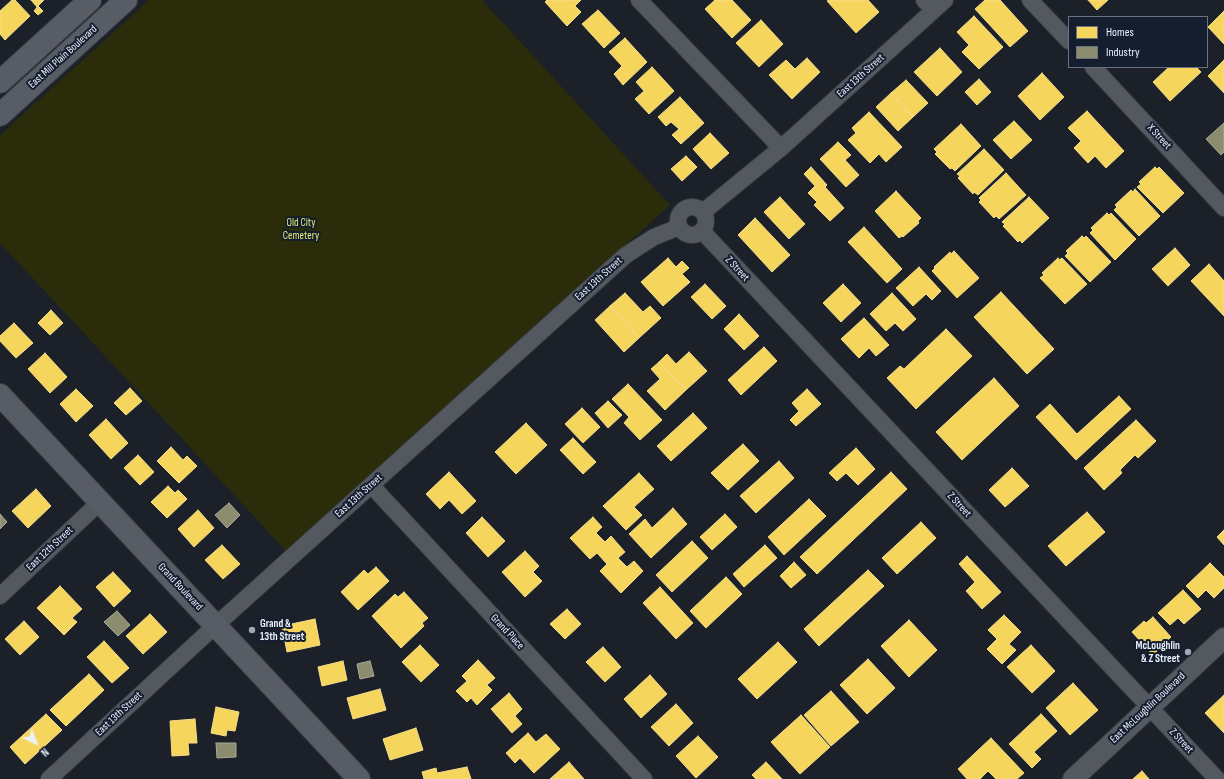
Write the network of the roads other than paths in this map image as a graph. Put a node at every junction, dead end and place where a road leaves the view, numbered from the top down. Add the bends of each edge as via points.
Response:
1 (90, 0) edge
2 (126, 0) edge
3 (639, 0) edge
4 (1030, 0) edge
5 (934, 3) edge
6 (1068, 40) edge
7 (1094, 68) edge
8 (0, 82) edge
9 (0, 115) edge
10 (781, 148) junction
11 (1224, 208) edge
12 (703, 212) junction
13 (679, 226) junction
14 (702, 231) junction
15 (0, 395) edge
16 (371, 485) junction
17 (100, 502) junction
18 (0, 596) edge
19 (216, 626) junction
20 (1224, 638) edge
21 (1150, 707) junction
22 (49, 779) edge
23 (360, 779) edge
24 (644, 779) edge
25 (1073, 779) edge
26 (1217, 779) edge

1 - 8 main road
2 - 9 main road, East Mill Plain Boulevard
3 - 10 street
4 - 6 street
5 - 10 street, East 13th Street
7 - 11 street, X Street
10 - 12 street, East 13th Street
12 - 13 street via 693,206 684,209 678,217
12 - 14 street via 706,221
13 - 14 street via 688,235 696,235
13 - 16 street, East 13th Street via 654,237 626,255
14 - 21 street, Z Street
15 - 17 main road, Grand Boulevard
16 - 19 street, East 13th Street
16 - 24 street, Grand Place
17 - 18 street, East 12th Street
17 - 19 main road, Grand Boulevard
19 - 22 street, East 13th Street
19 - 23 main road, Grand Boulevard
20 - 21 street, East McLoughlin Boulevard
21 - 25 street, East McLoughlin Boulevard
21 - 26 street, Z Street

